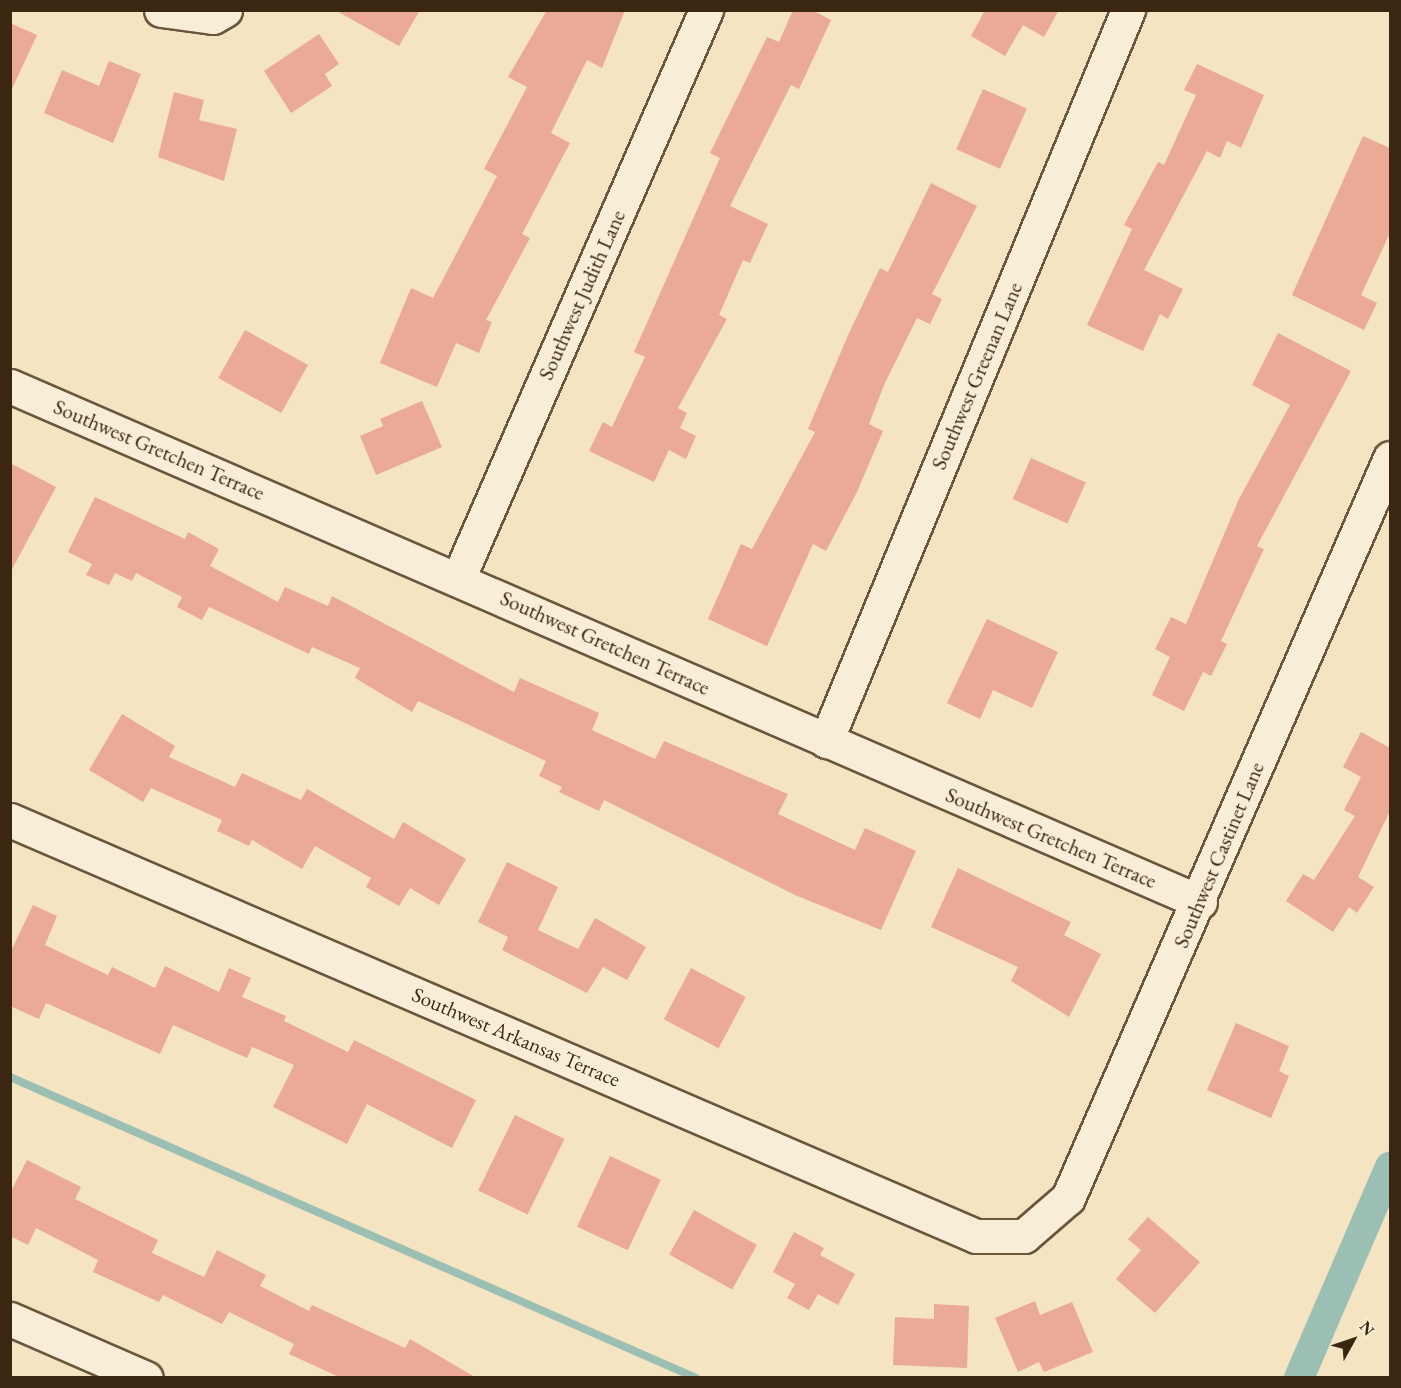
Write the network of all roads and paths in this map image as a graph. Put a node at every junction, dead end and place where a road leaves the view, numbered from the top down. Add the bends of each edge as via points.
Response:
1 (161, 10) edge
2 (225, 10) edge
3 (706, 10) edge
4 (1128, 10) edge
5 (10, 386) edge
6 (1390, 458) edge
7 (458, 579) junction
8 (826, 741) junction
9 (10, 820) edge
10 (1200, 902) junction
11 (1024, 1236) joint
12 (10, 1319) edge
13 (146, 1377) edge

1 - 2 street via 213,17
3 - 7 street, Southwest Judith Lane
4 - 8 street, Southwest Greenan Lane
5 - 7 street, Southwest Gretchen Terrace
6 - 10 street, Southwest Castinet Lane
7 - 8 street, Southwest Gretchen Terrace
8 - 10 street, Southwest Gretchen Terrace
9 - 11 street, Southwest Arkansas Terrace via 976,1236
10 - 11 street, Southwest Castinet Lane via 1068,1198
12 - 13 street

